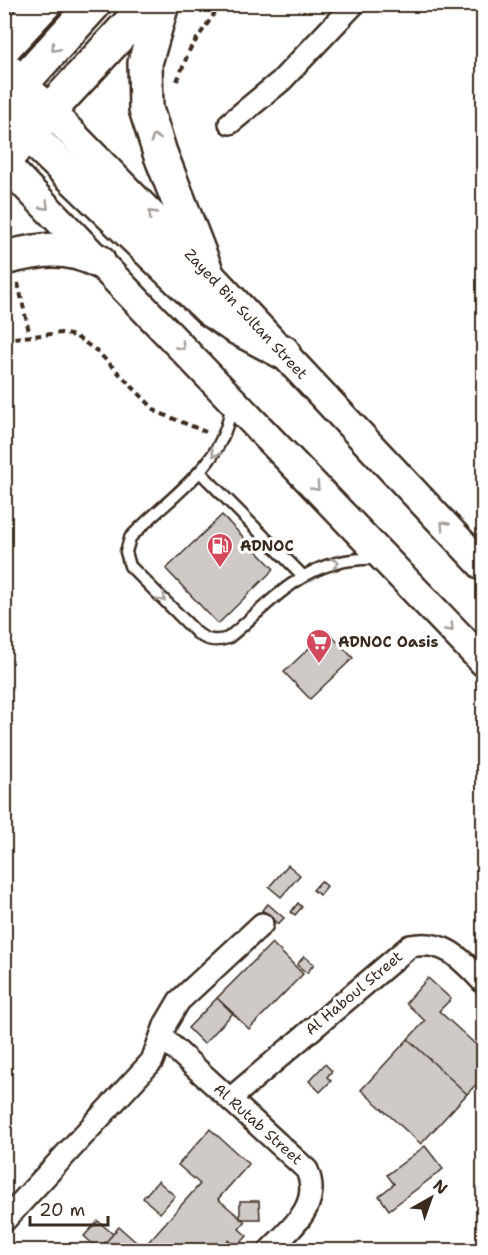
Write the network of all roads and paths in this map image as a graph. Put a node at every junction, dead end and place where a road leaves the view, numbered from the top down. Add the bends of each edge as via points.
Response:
1 (44, 4) edge
2 (94, 4) edge
3 (148, 4) edge
4 (162, 4) edge
5 (354, 4) edge
6 (4, 47) edge
7 (12, 109) edge
8 (52, 109) junction
9 (230, 123) dead end
10 (4, 162) edge
11 (4, 258) edge
12 (98, 261) junction
13 (206, 271) junction
14 (4, 339) edge
15 (283, 352) junction
16 (232, 398) junction
17 (223, 438) junction
18 (200, 472) junction
19 (384, 559) junction
20 (483, 567) edge
21 (302, 575) junction
22 (483, 662) edge
23 (262, 924) dead end
24 (483, 983) edge
25 (162, 1037) junction
26 (230, 1098) junction
27 (4, 1221) edge
28 (270, 1251) edge

1 - 6 main road
2 -> 7 main road
3 - 8 main road
13 -> 4 main road via 146,109 145,63
5 - 9 street via 281,81
7 - 8 main road
7 - 10 main road
7 - 15 main road via 190,292 234,326
13 -> 8 main road, Zayed Bin Sultan Street
10 -> 12 main road
11 - 12 main road via 50,249 84,253
12 -> 16 main road
13 - 15 main road, Zayed Bin Sultan Street
14 - 17 path via 62,333 75,336 97,351 157,412
20 -> 15 main road, Zayed Bin Sultan Street
16 - 17 lane
16 -> 19 main road
17 -> 18 lane
18 - 21 lane
18 -> 21 lane via 130,538 126,552 130,566 197,633 211,640 228,638
21 -> 19 lane via 350,559
19 -> 22 main road
23 - 25 street via 179,1001
24 - 26 street, Al Haboul Street via 459,955 447,948 433,944 410,946
25 - 26 street, Al Rutab Street
25 - 27 street via 152,1061
26 - 28 street, Al Rutab Street via 301,1162 311,1178 307,1209

